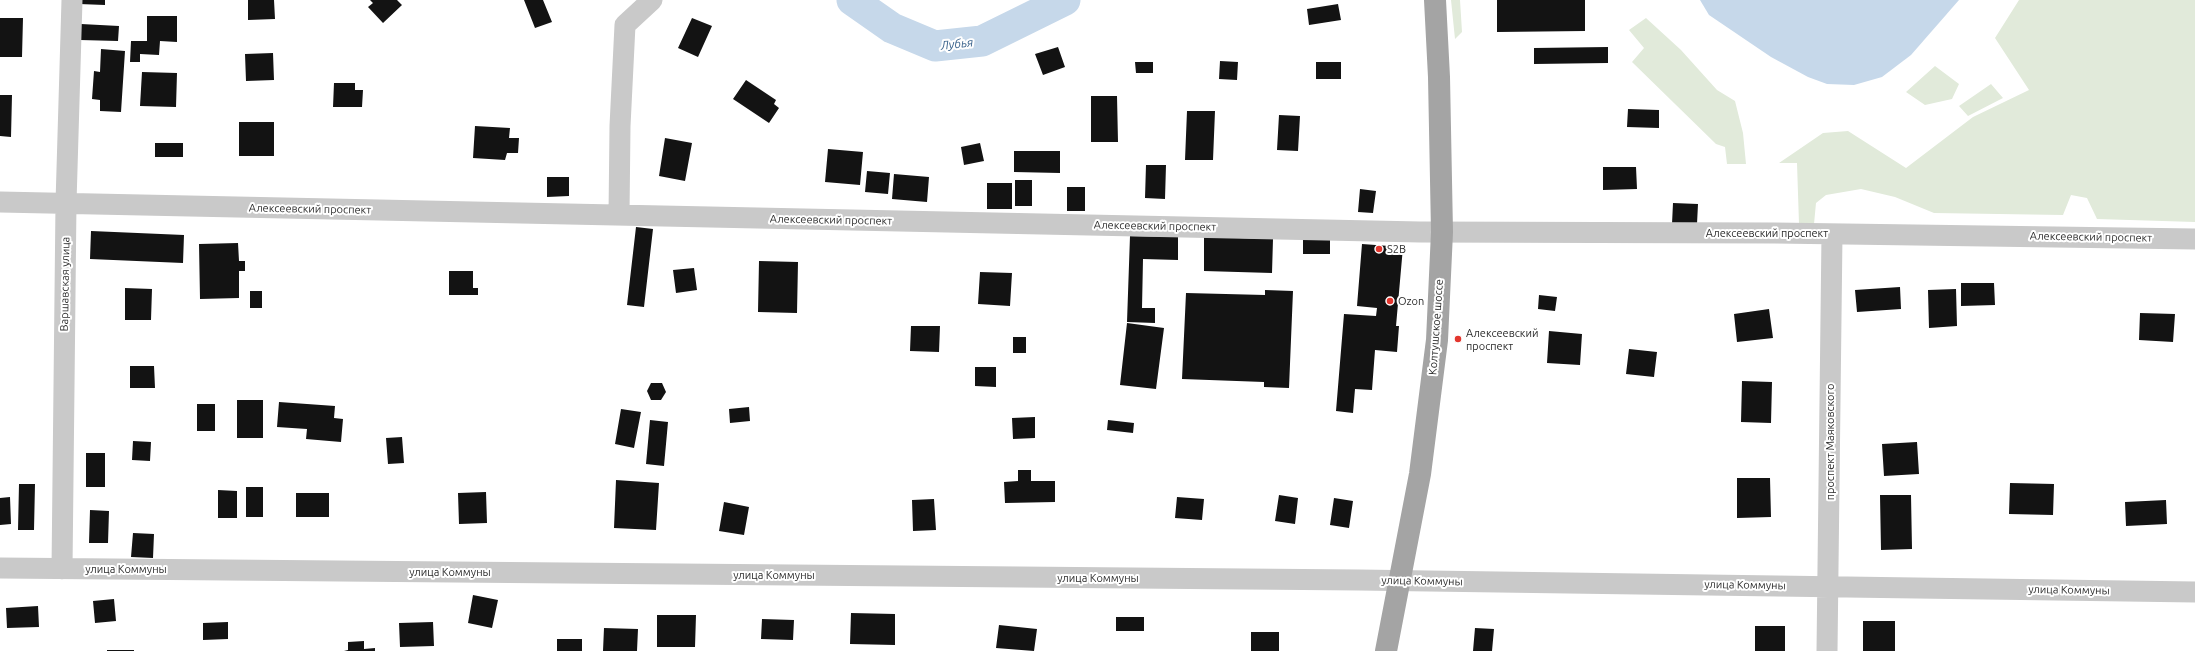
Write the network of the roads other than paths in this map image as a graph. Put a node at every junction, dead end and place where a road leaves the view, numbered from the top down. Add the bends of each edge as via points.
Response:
1 (72, 0) edge
2 (652, 0) edge
3 (1435, 0) edge
4 (0, 202) edge
5 (66, 203) junction
6 (619, 215) junction
7 (1442, 232) junction
8 (1832, 234) junction
9 (2195, 238) edge
10 (0, 568) edge
11 (62, 569) junction
12 (1400, 580) junction
13 (1829, 586) junction
14 (2195, 592) edge
15 (1386, 651) edge
16 (1827, 651) edge

1 - 5 street, Варшавская улица
2 - 6 street via 625,17
3 - 7 main road, Колтушское шоссе
4 - 5 street, Алексеевский проспект
5 - 6 street, Алексеевский проспект
5 - 11 street, Варшавская улица
6 - 7 street, Алексеевский проспект
7 - 8 street, Алексеевский проспект
7 - 12 main road, Колтушское шоссе via 1433,376 1420,474
8 - 9 street, Алексеевский проспект
8 - 13 street, проспект Маяковского
10 - 11 street, улица Коммуны
11 - 12 street, улица Коммуны
12 - 13 street, улица Коммуны
12 - 15 main road, Колтушское шоссе
13 - 14 street, улица Коммуны
13 - 16 street, проспект Маяковского

